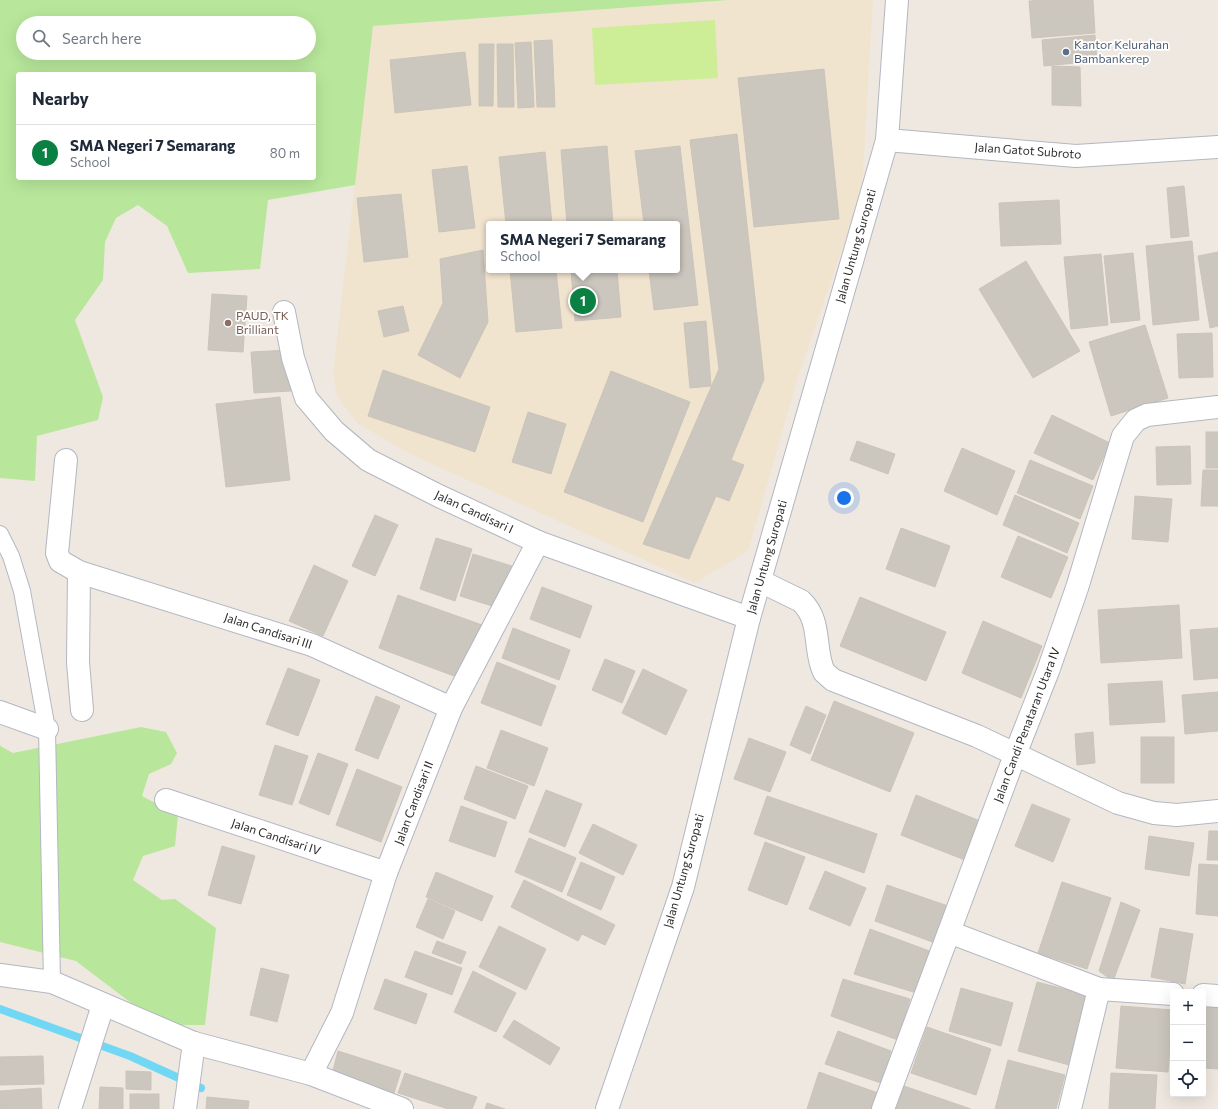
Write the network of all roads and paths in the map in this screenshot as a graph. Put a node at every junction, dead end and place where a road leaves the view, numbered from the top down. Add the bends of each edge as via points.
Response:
1 (897, 0) edge
2 (887, 140) junction
3 (1218, 147) edge
4 (284, 312) dead end
5 (1218, 407) edge
6 (66, 460) dead end
7 (0, 534) edge
8 (538, 542) junction
9 (79, 572) junction
10 (760, 581) junction
11 (749, 618) junction
12 (451, 708) junction
13 (82, 710) dead end
14 (0, 712) edge
15 (47, 730) junction
16 (1016, 753) junction
17 (166, 800) dead end
18 (1218, 811) edge
19 (386, 873) junction
20 (949, 932) junction
21 (0, 975) edge
22 (52, 982) junction
23 (1099, 989) junction
24 (1170, 994) edge
25 (1206, 995) edge
26 (1218, 996) edge
27 (103, 1005) junction
28 (194, 1043) junction
29 (311, 1074) junction
30 (185, 1103) edge
31 (70, 1109) edge
32 (402, 1109) edge
33 (607, 1109) edge
34 (883, 1109) edge
35 (1070, 1109) edge

1 - 2 street, Jalan Untung Suropati
2 - 3 street, Jalan Gatot Subroto via 1076,156
2 - 10 street, Jalan Untung Suropati
4 - 8 street, Jalan Candisari I via 293,358 306,398 334,431 368,460
5 - 16 street, Jalan Candi Penataran Utara IV via 1147,415 1136,420 1123,436 1077,588
6 - 9 street, Jalan Candisari III via 57,553 60,561
7 - 15 lane via 11,556 22,591
8 - 11 street, Jalan Candisari I
8 - 12 street, Jalan Candisari II
9 - 12 street, Jalan Candisari III via 312,645
9 - 13 street via 78,662
10 - 11 street, Jalan Untung Suropati
10 - 16 street via 801,601 810,612 815,625 820,663 824,672 833,680
11 - 33 street, Jalan Untung Suropati via 683,887
12 - 19 street, Jalan Candisari II
14 - 15 street
15 - 22 lane
16 - 18 street via 1090,791 1140,810 1177,815
16 - 20 street, Jalan Candi Penataran Utara IV
17 - 19 street, Jalan Candisari IV
19 - 29 street, Jalan Candisari II via 342,1013
20 - 23 street
20 - 34 street, Jalan Candi Penataran Utara IV
21 - 22 street
22 - 27 street
23 - 24 street
23 - 35 street
25 - 26 street
27 - 28 street
27 - 31 street
28 - 29 street
28 - 30 street
29 - 32 street

